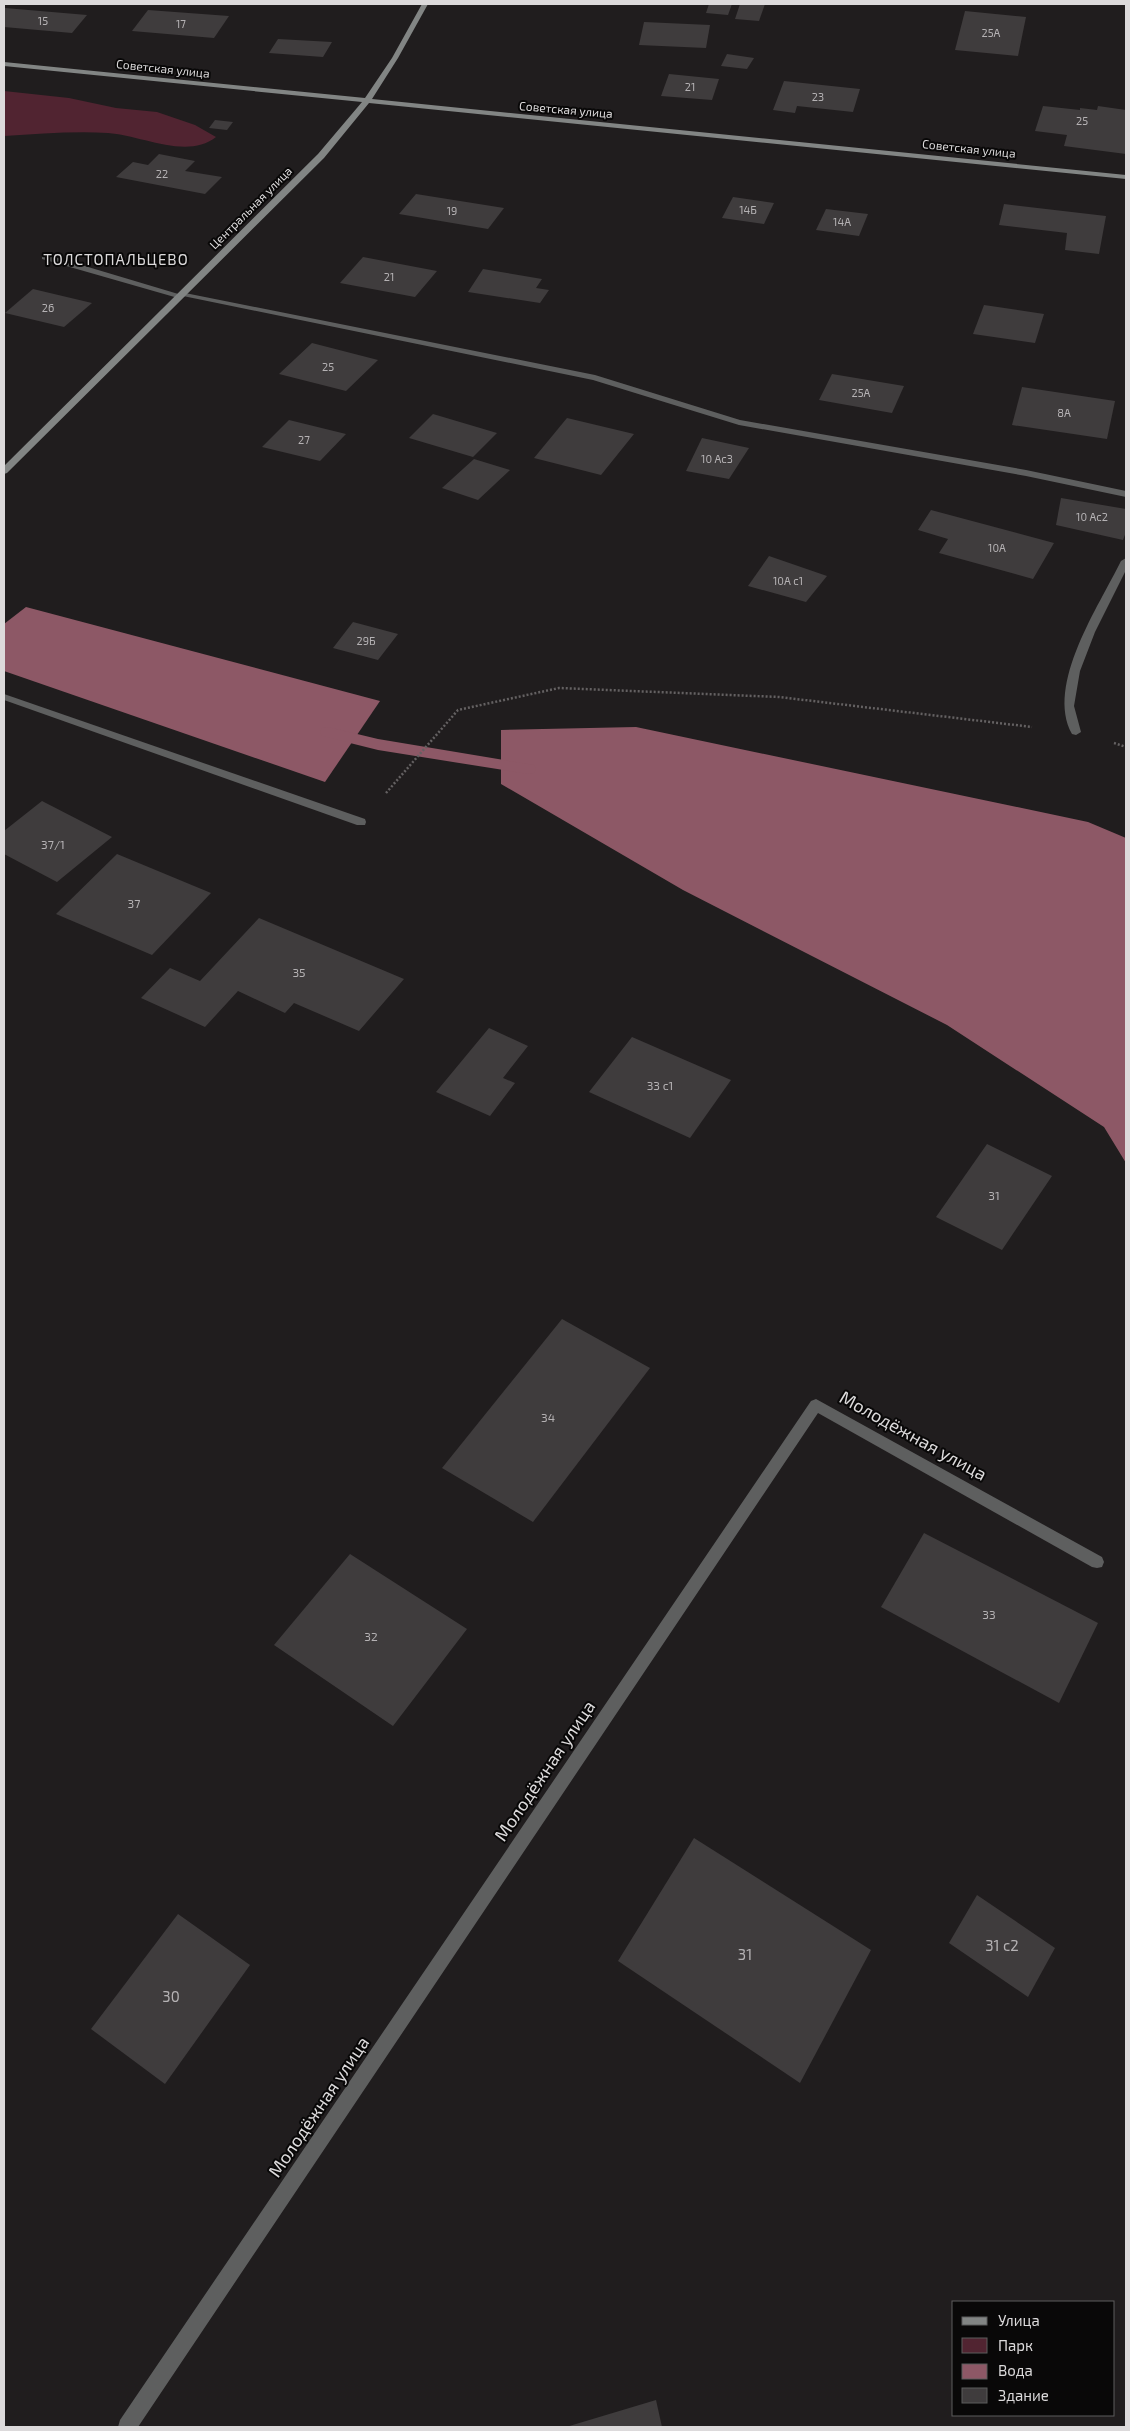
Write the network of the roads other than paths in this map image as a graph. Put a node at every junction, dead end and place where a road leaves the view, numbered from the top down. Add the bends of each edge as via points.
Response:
1 (425, 4) edge
2 (4, 64) edge
3 (366, 102) junction
4 (1126, 177) edge
5 (45, 257) dead end
6 (182, 295) junction
7 (4, 469) edge
8 (1126, 494) edge
9 (1126, 561) edge
10 (4, 697) edge
11 (1076, 732) road end
12 (361, 822) road end
13 (1097, 1562) dead end
14 (127, 2427) edge

1 - 3 street, Центральная улица
2 - 3 street, Советская улица
3 - 4 street, Советская улица
3 - 6 street, Центральная улица via 320,156
5 - 6 street
6 - 7 street, Центральная улица
6 - 8 street via 595,378 739,422
9 - 11 street via 1078,660 1069,707
10 - 12 street
13 - 14 street, Молодёжная улица via 816,1405

